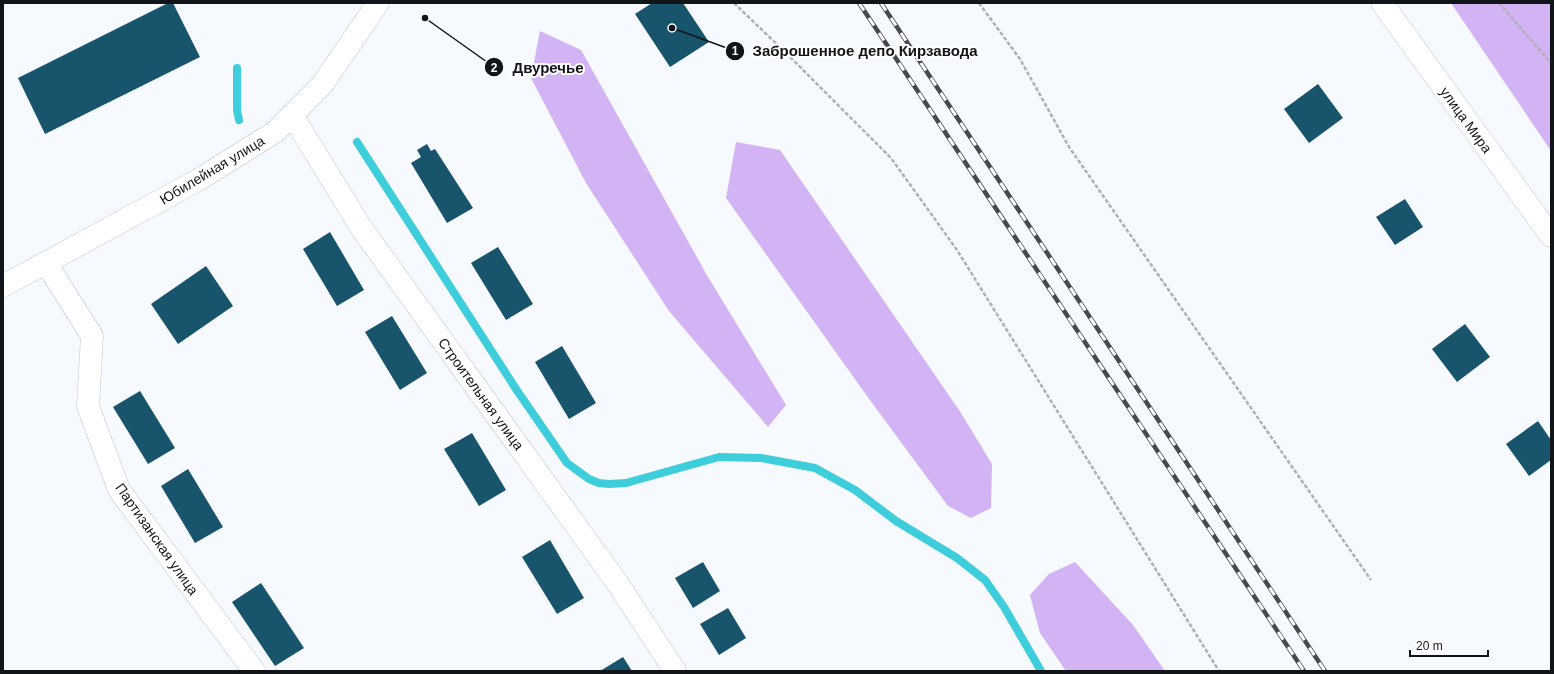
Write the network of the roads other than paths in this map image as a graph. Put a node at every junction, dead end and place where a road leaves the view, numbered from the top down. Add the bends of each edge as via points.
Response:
1 (378, 3) edge
2 (1382, 3) edge
3 (292, 115) junction
4 (1551, 236) edge
5 (46, 263) junction
6 (3, 286) edge
7 (254, 671) edge
8 (675, 671) edge

1 - 3 street, Юбилейная улица via 322,85
2 - 4 street, улица Мира
3 - 5 street, Юбилейная улица via 275,132 198,180
3 - 8 street, Строительная улица via 362,229 618,584
5 - 6 street, Юбилейная улица
5 - 7 street, Партизанская улица via 92,336 88,406 119,490

